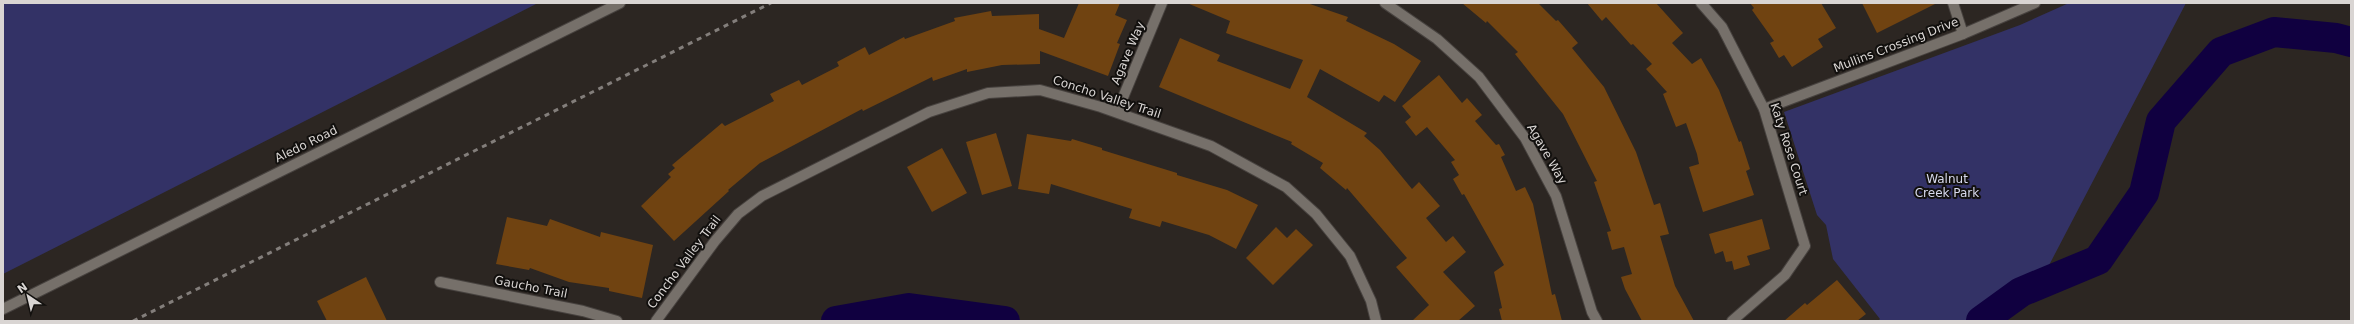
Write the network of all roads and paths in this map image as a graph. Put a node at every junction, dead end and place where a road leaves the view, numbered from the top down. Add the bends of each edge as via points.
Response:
1 (620, 3) edge
2 (1162, 3) edge
3 (1386, 3) edge
4 (1702, 3) edge
5 (1953, 3) edge
6 (2036, 3) edge
7 (1964, 34) junction
8 (1764, 109) junction
9 (1117, 112) junction
10 (440, 282) dead end
11 (3, 309) edge
12 (617, 321) edge
13 (656, 321) edge
14 (1376, 321) edge
15 (1597, 321) edge
16 (1732, 321) edge

1 - 11 street, Aledo Road
2 - 9 street, Agave Way
3 - 15 street, Agave Way via 1437,39 1479,77 1525,138 1556,196
4 - 8 street, Katy Rose Court via 1722,27
5 - 7 street
6 - 7 street, Mullins Crossing Drive
7 - 8 street, Mullins Crossing Drive
8 - 16 street, Katy Rose Court via 1805,246 1785,275
9 - 13 street, Concho Valley Trail via 1040,90 988,94 929,112 762,196 738,214
9 - 14 street, Concho Valley Trail via 1211,146 1286,187 1316,214 1350,256 1370,300
10 - 12 street, Gaucho Trail via 583,310

